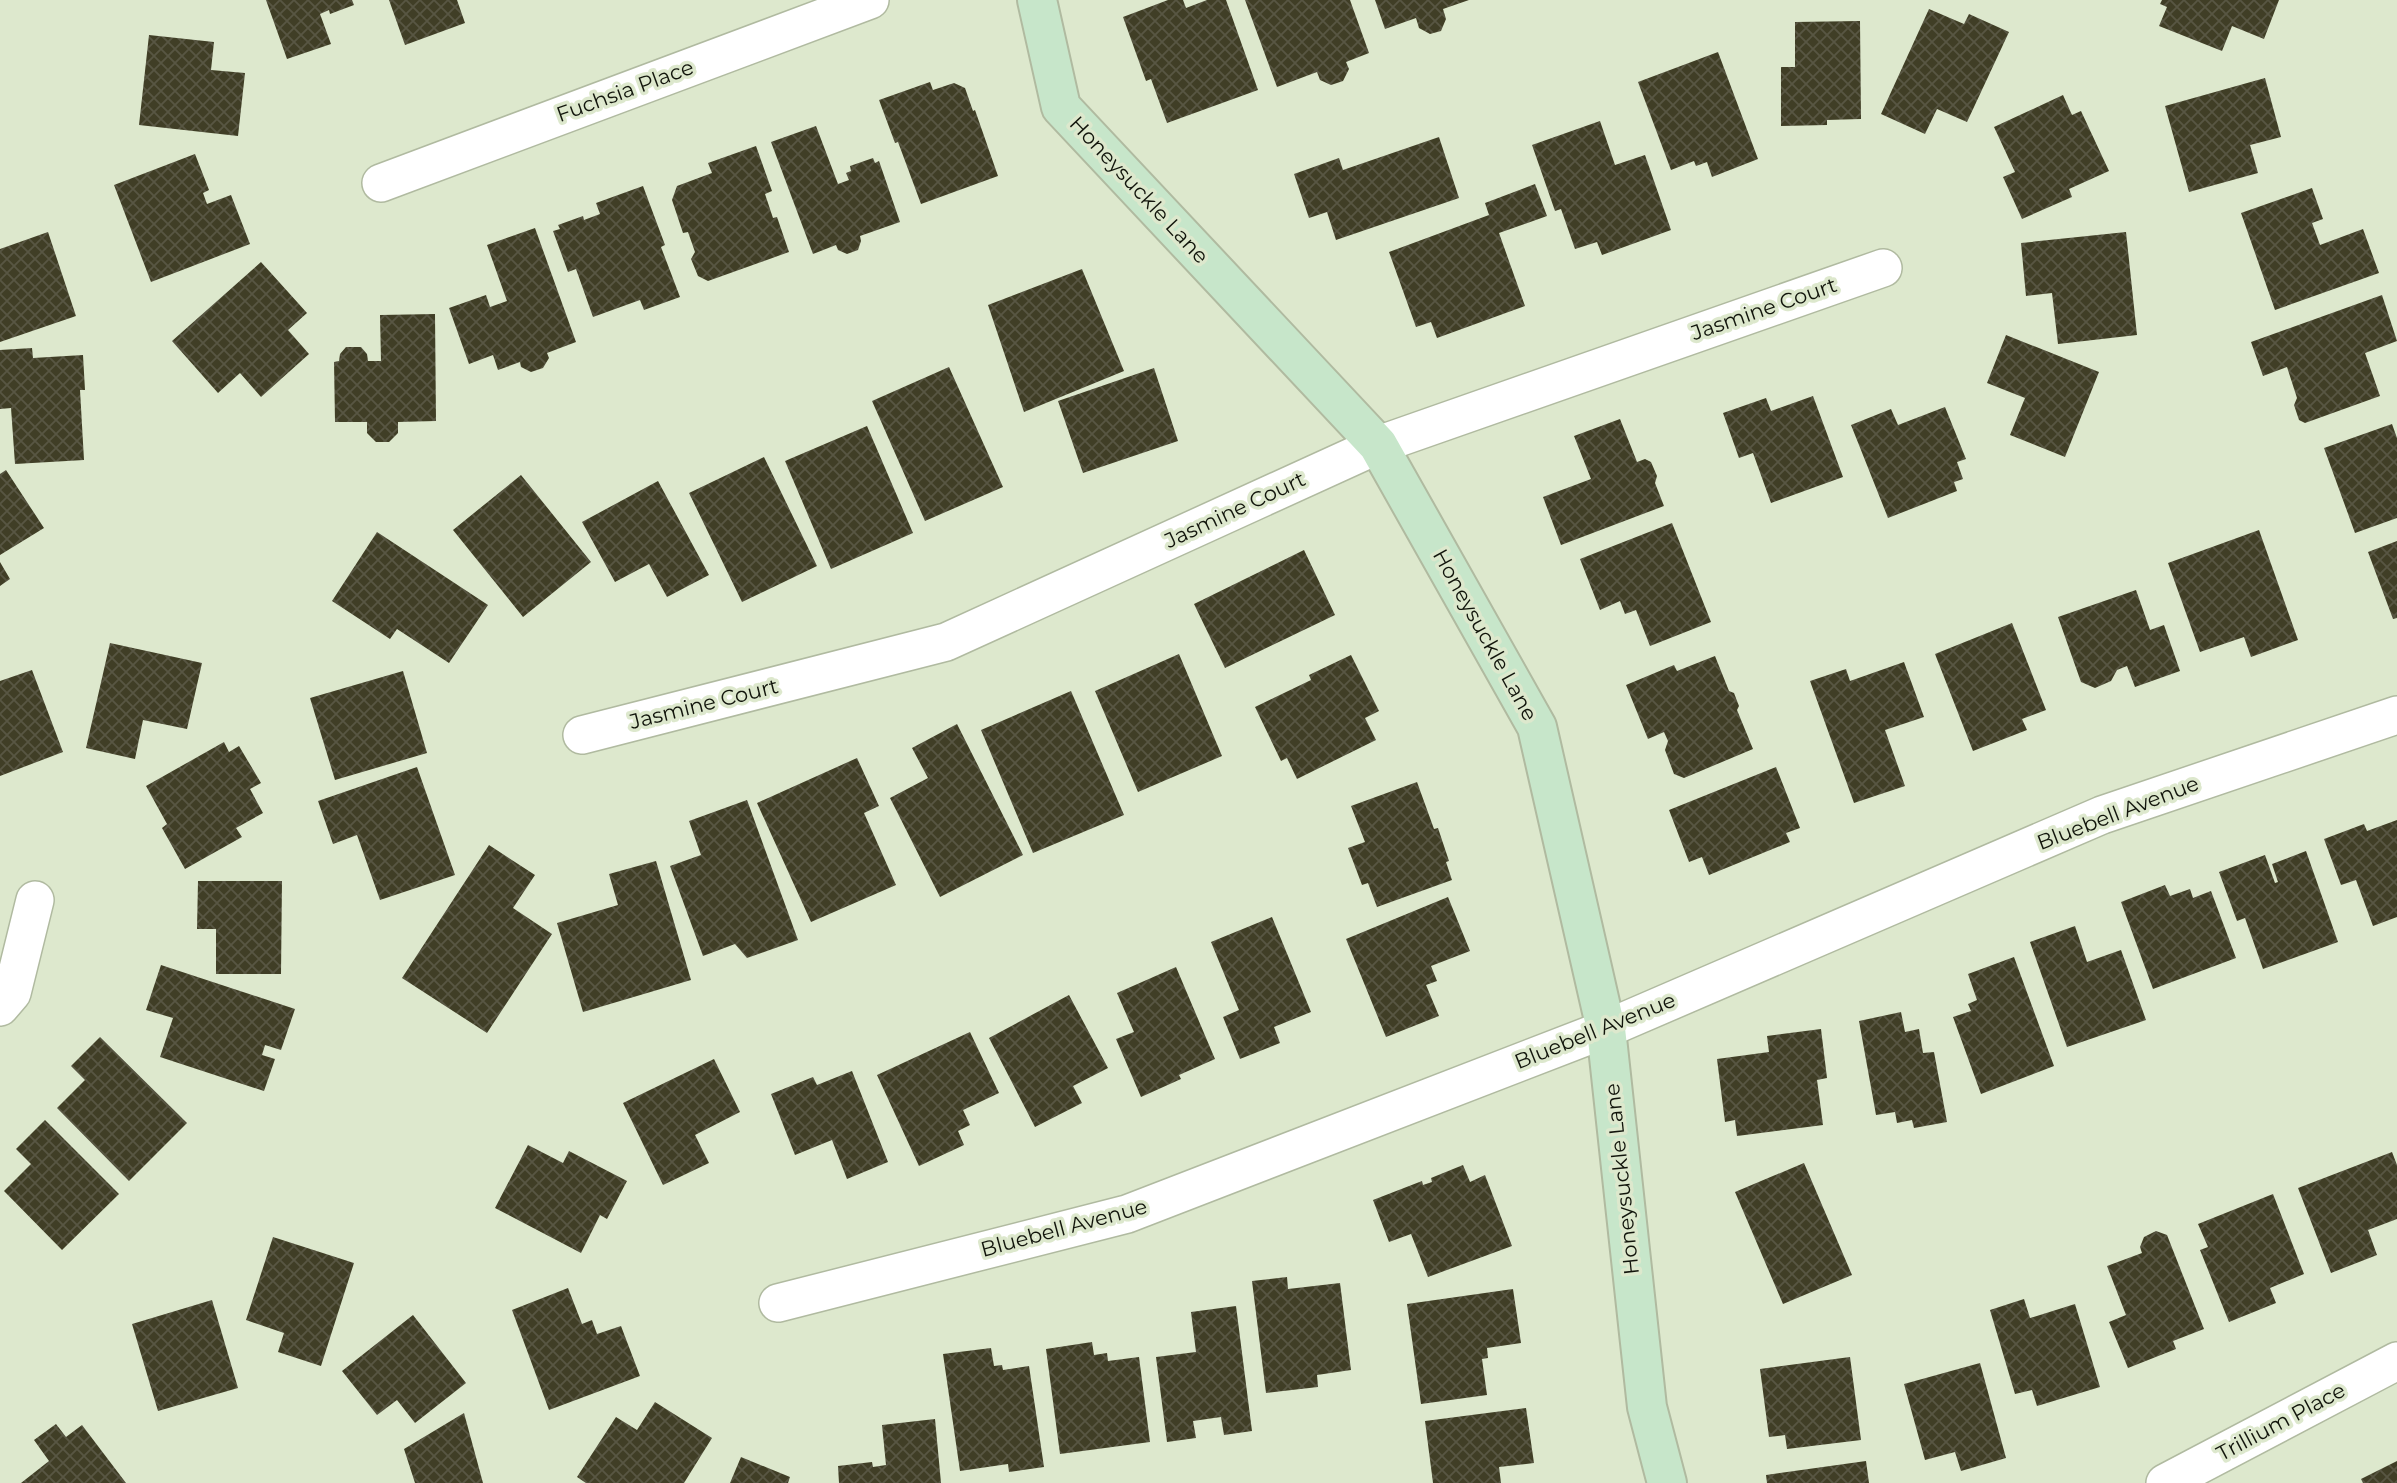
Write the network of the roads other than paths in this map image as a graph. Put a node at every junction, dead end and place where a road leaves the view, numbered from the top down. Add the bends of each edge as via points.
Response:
1 (870, 0) edge
2 (1037, 0) edge
3 (381, 183) dead end
4 (1883, 268) dead end
5 (1378, 445) junction
6 (2397, 715) edge
7 (582, 735) dead end
8 (35, 900) dead end
9 (0, 1007) edge
10 (1606, 1029) junction
11 (778, 1303) dead end
12 (2397, 1361) edge
13 (1667, 1483) edge
14 (2165, 1483) edge

1 - 3 street, Fuchsia Place
2 - 5 street, Honeysuckle Lane via 1061,107
4 - 5 street, Jasmine Court
5 - 7 street, Jasmine Court via 946,642
5 - 10 street, Honeysuckle Lane via 1537,727
6 - 10 street, Bluebell Avenue via 2102,815
8 - 9 street via 12,993
10 - 11 street, Bluebell Avenue via 1127,1214
10 - 13 street, Honeysuckle Lane via 1647,1407
12 - 14 street, Trillium Place

